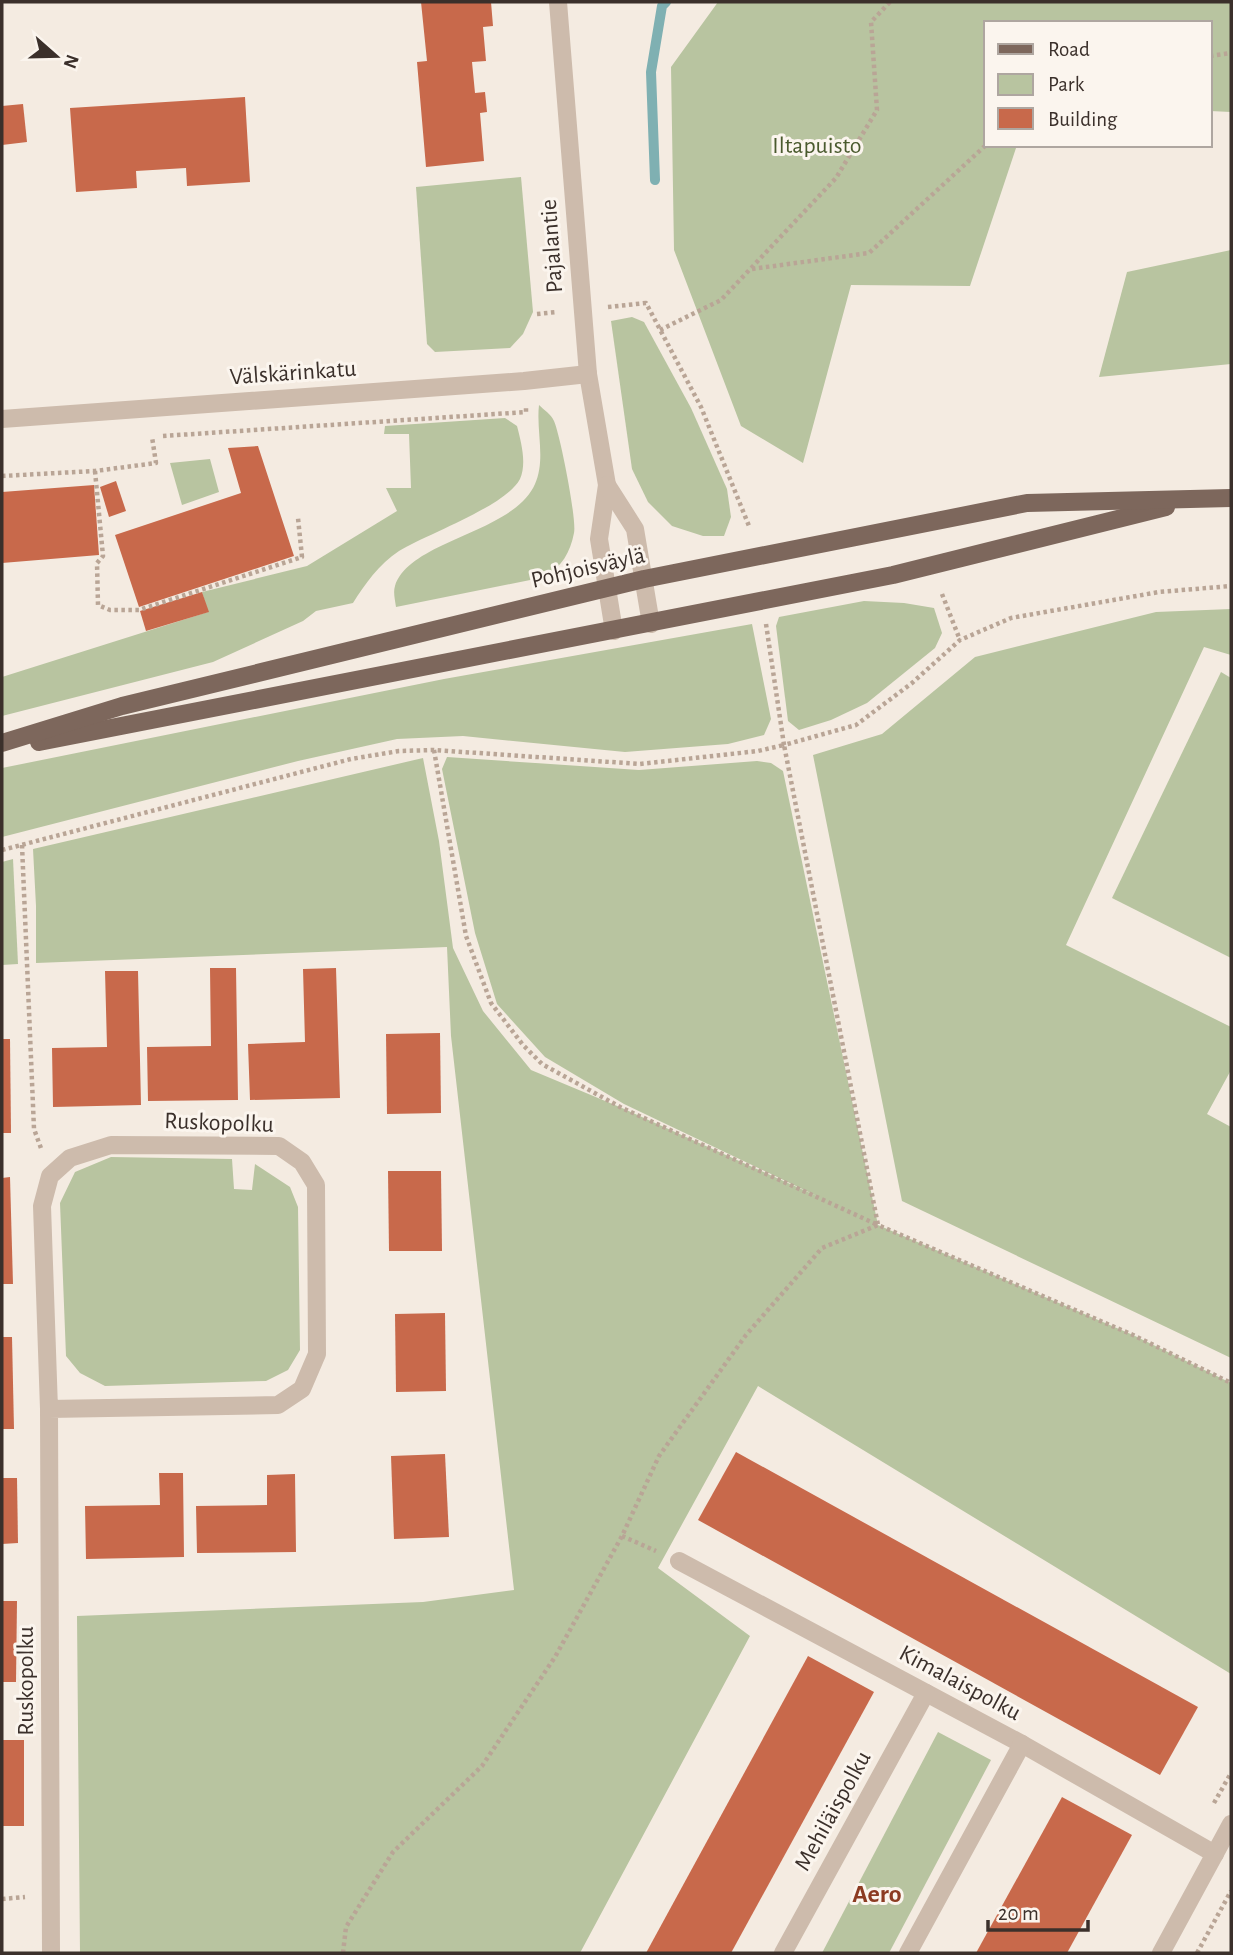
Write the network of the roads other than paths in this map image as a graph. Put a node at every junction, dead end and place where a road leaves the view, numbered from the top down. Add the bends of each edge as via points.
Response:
1 (558, 2) edge
2 (588, 374) junction
3 (2, 419) edge
4 (607, 485) junction
5 (1231, 498) edge
6 (1197, 499) junction
7 (644, 579) junction
8 (607, 587) junction
9 (651, 624) junction
10 (614, 631) junction
11 (2, 743) edge
12 (2, 749) edge
13 (49, 1409) junction
14 (679, 1561) road end
15 (926, 1693) junction
16 (1022, 1744) junction
17 (1231, 1824) edge
18 (1215, 1853) junction
19 (51, 1953) edge
20 (783, 1953) edge
21 (908, 1953) edge
22 (1161, 1953) edge

1 - 2 street, Pajalantie
2 - 3 street, Välskärinkatu
2 - 4 street, Pajalantie
4 - 7 street, Pajalantie via 635,529
4 - 8 street, Pajalantie via 599,539
5 - 6 main road, Pohjoisväylä
6 - 7 main road, Pohjoisväylä via 1027,503
6 - 9 main road, Pohjoisväylä via 893,575
7 - 8 main road, Pohjoisväylä
7 - 9 street, Pajalantie
8 - 10 street, Pajalantie
8 - 11 main road, Pohjoisväylä via 122,706
9 - 10 main road, Pohjoisväylä
10 - 12 main road, Pohjoisväylä
13 - 13 street, Ruskopolku via 42,1206 50,1176 69,1158 111,1145 279,1146 302,1162 316,1185 317,1354 302,1388 278,1405
13 - 19 street, Ruskopolku
14 - 15 street, Kimalaispolku
15 - 16 street, Kimalaispolku
15 - 20 street, Mehiläispolku
16 - 18 street, Kimalaispolku
16 - 21 street
17 - 18 street
18 - 22 street

